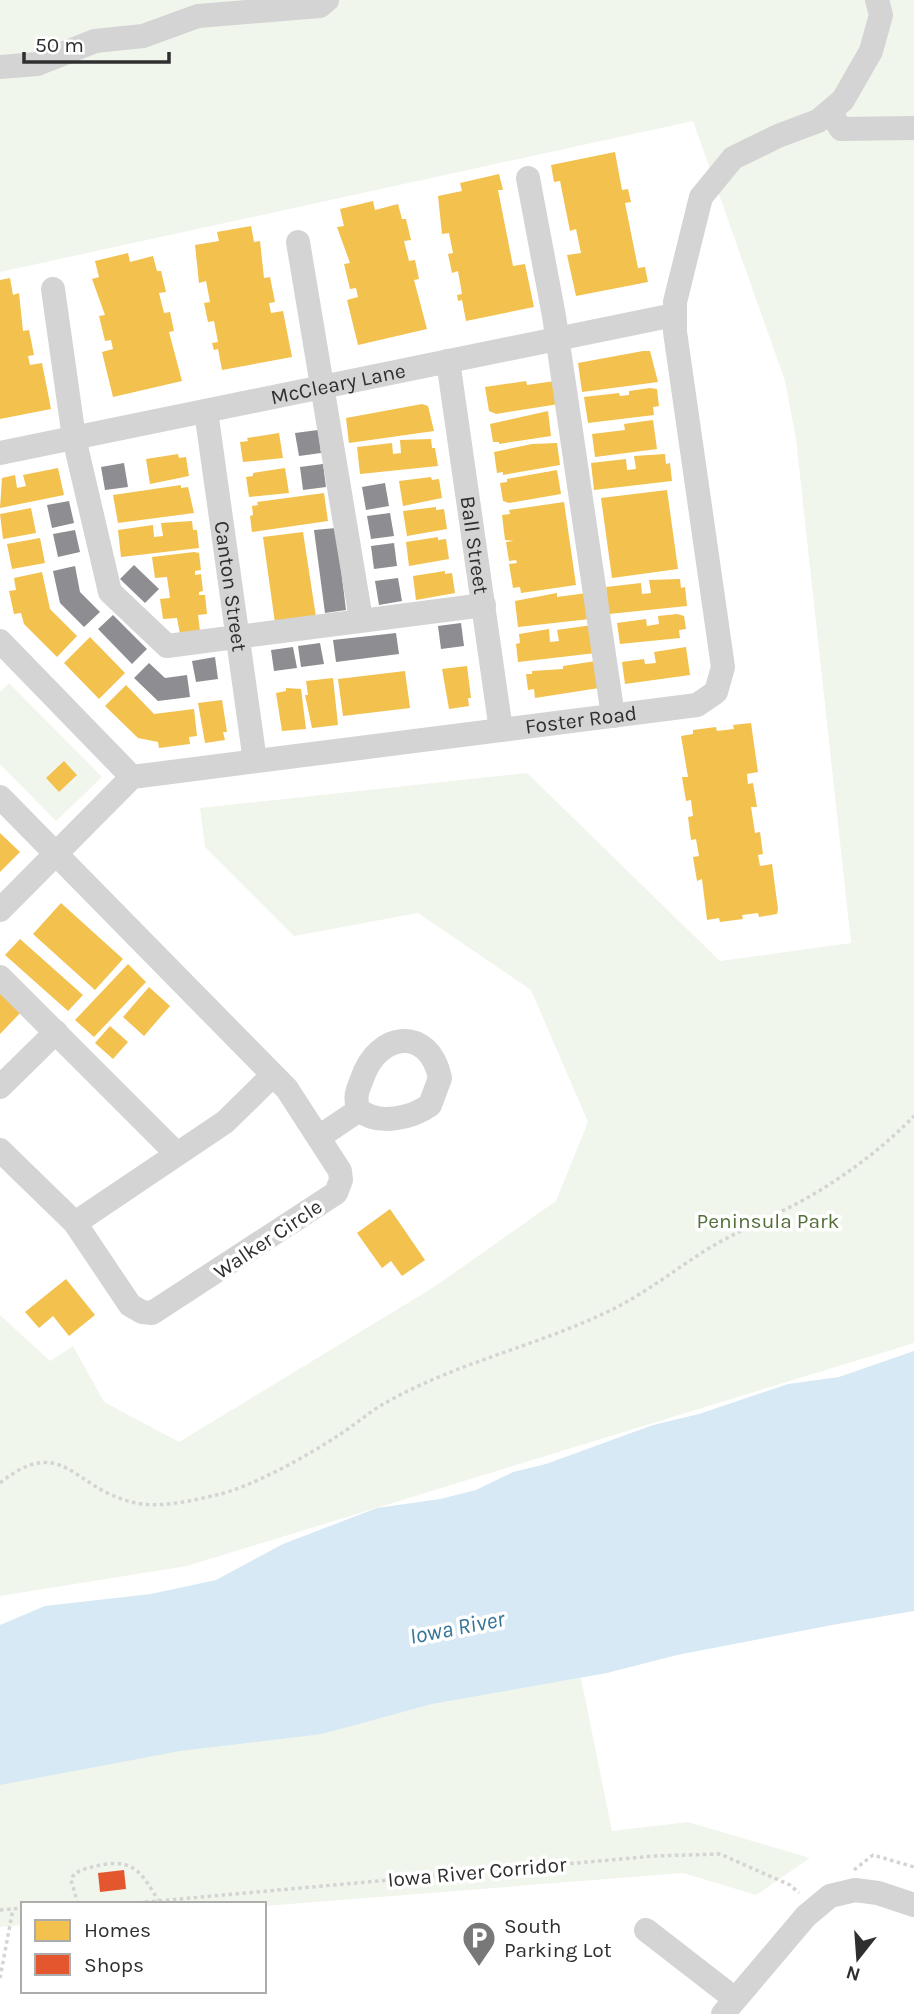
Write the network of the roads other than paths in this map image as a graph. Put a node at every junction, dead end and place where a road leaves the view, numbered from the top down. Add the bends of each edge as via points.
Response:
1 (327, 0) edge
2 (877, 0) edge
3 (0, 67) edge
4 (830, 112) junction
5 (914, 128) edge
6 (528, 178) dead end
7 (299, 242) dead end
8 (53, 289) dead end
9 (674, 315) junction
10 (557, 338) junction
11 (448, 361) junction
12 (322, 387) junction
13 (206, 411) junction
14 (74, 438) junction
15 (0, 453) edge
16 (484, 605) junction
17 (361, 620) junction
18 (238, 636) junction
19 (0, 641) edge
20 (613, 716) junction
21 (501, 730) junction
22 (255, 761) junction
23 (132, 777) junction
24 (0, 797) edge
25 (55, 853) junction
26 (0, 910) edge
27 (0, 977) edge
28 (56, 1032) junction
29 (273, 1075) junction
30 (0, 1087) edge
31 (359, 1111) dead end
32 (319, 1137) junction
33 (0, 1150) edge
34 (176, 1153) junction
35 (75, 1223) junction
36 (914, 1905) edge
37 (646, 1930) dead end
38 (724, 2010) edge

1 - 3 street via 320,6 198,16 143,36 95,41 37,64
2 - 4 street via 881,15 871,51 843,100
4 - 5 street via 841,129
4 - 9 street, Foster Road via 733,158 701,197
6 - 10 street
7 - 12 street
8 - 14 street
9 - 10 street, McCleary Lane
9 - 20 street, Foster Road via 723,667 716,692 696,705
10 - 11 street, McCleary Lane
10 - 20 street
11 - 12 street, McCleary Lane
11 - 16 street, Ball Street
12 - 13 street, McCleary Lane
12 - 17 street
13 - 14 street, McCleary Lane
13 - 18 street, Canton Street
14 - 15 street, McCleary Lane
14 - 18 street via 110,592 167,646
16 - 17 street
16 - 21 street, Ball Street
17 - 18 street
18 - 22 street, Canton Street
19 - 23 street
20 - 21 street, Foster Road
21 - 22 street, Foster Road
22 - 23 street, Foster Road
23 - 25 street
24 - 25 street, Walker Circle
25 - 26 street
25 - 29 street, Walker Circle
27 - 28 street
28 - 30 street
28 - 34 street
29 - 32 street, Walker Circle
29 - 34 street via 225,1122
31 - 32 street
32 - 35 street, Walker Circle via 340,1171 336,1193 152,1313 142,1312 123,1297
33 - 35 street, Walker Circle
34 - 35 street
36 - 38 street via 877,1893 830,1896
37 - 38 street

